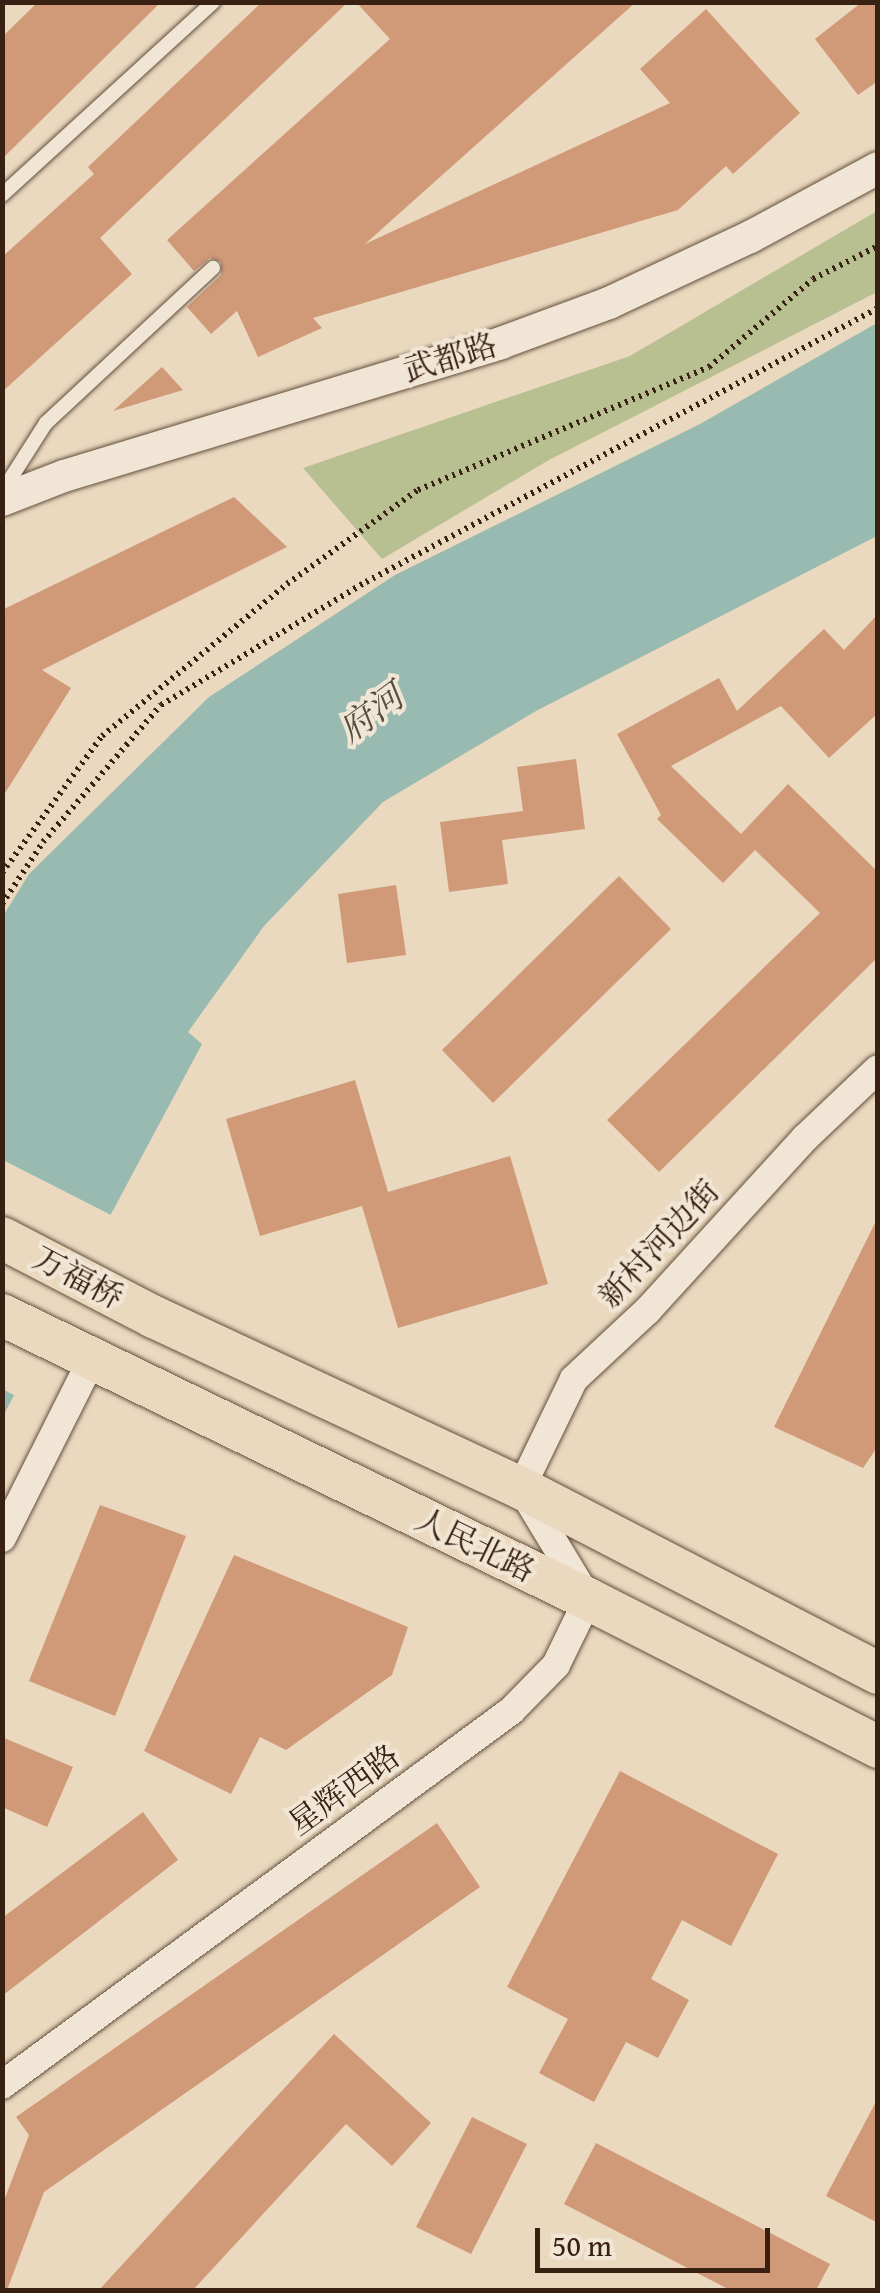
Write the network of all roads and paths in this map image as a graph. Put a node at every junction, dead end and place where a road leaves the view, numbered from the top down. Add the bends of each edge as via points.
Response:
1 (213, 2) edge
2 (878, 168) edge
3 (2, 195) edge
4 (878, 246) edge
5 (213, 268) dead end
6 (878, 308) edge
7 (2, 492) edge
8 (2, 500) edge
9 (2, 873) edge
10 (2, 904) edge
11 (878, 1070) edge
12 (2, 1238) edge
13 (2, 1315) edge
14 (81, 1354) junction
15 (521, 1488) junction
16 (2, 1538) edge
17 (588, 1599) junction
18 (878, 1673) edge
19 (878, 1748) edge
20 (2, 2085) edge

1 - 3 lane
2 - 8 street, 武都路 via 609,303
4 - 9 path via 813,280 709,366 418,490 330,552 102,736
5 - 7 lane via 46,423
6 - 10 path via 366,582 160,706 44,842
11 - 15 street, 新村河边街 via 805,1138 647,1312 574,1379
12 - 15 main road, 万福桥 via 154,1317
13 - 14 main road, 万福桥
14 - 16 street
14 - 17 main road, 人民北路
15 - 17 street
15 - 18 main road
17 - 19 main road, 人民北路
17 - 20 street, 星辉西路 via 556,1665 511,1711

